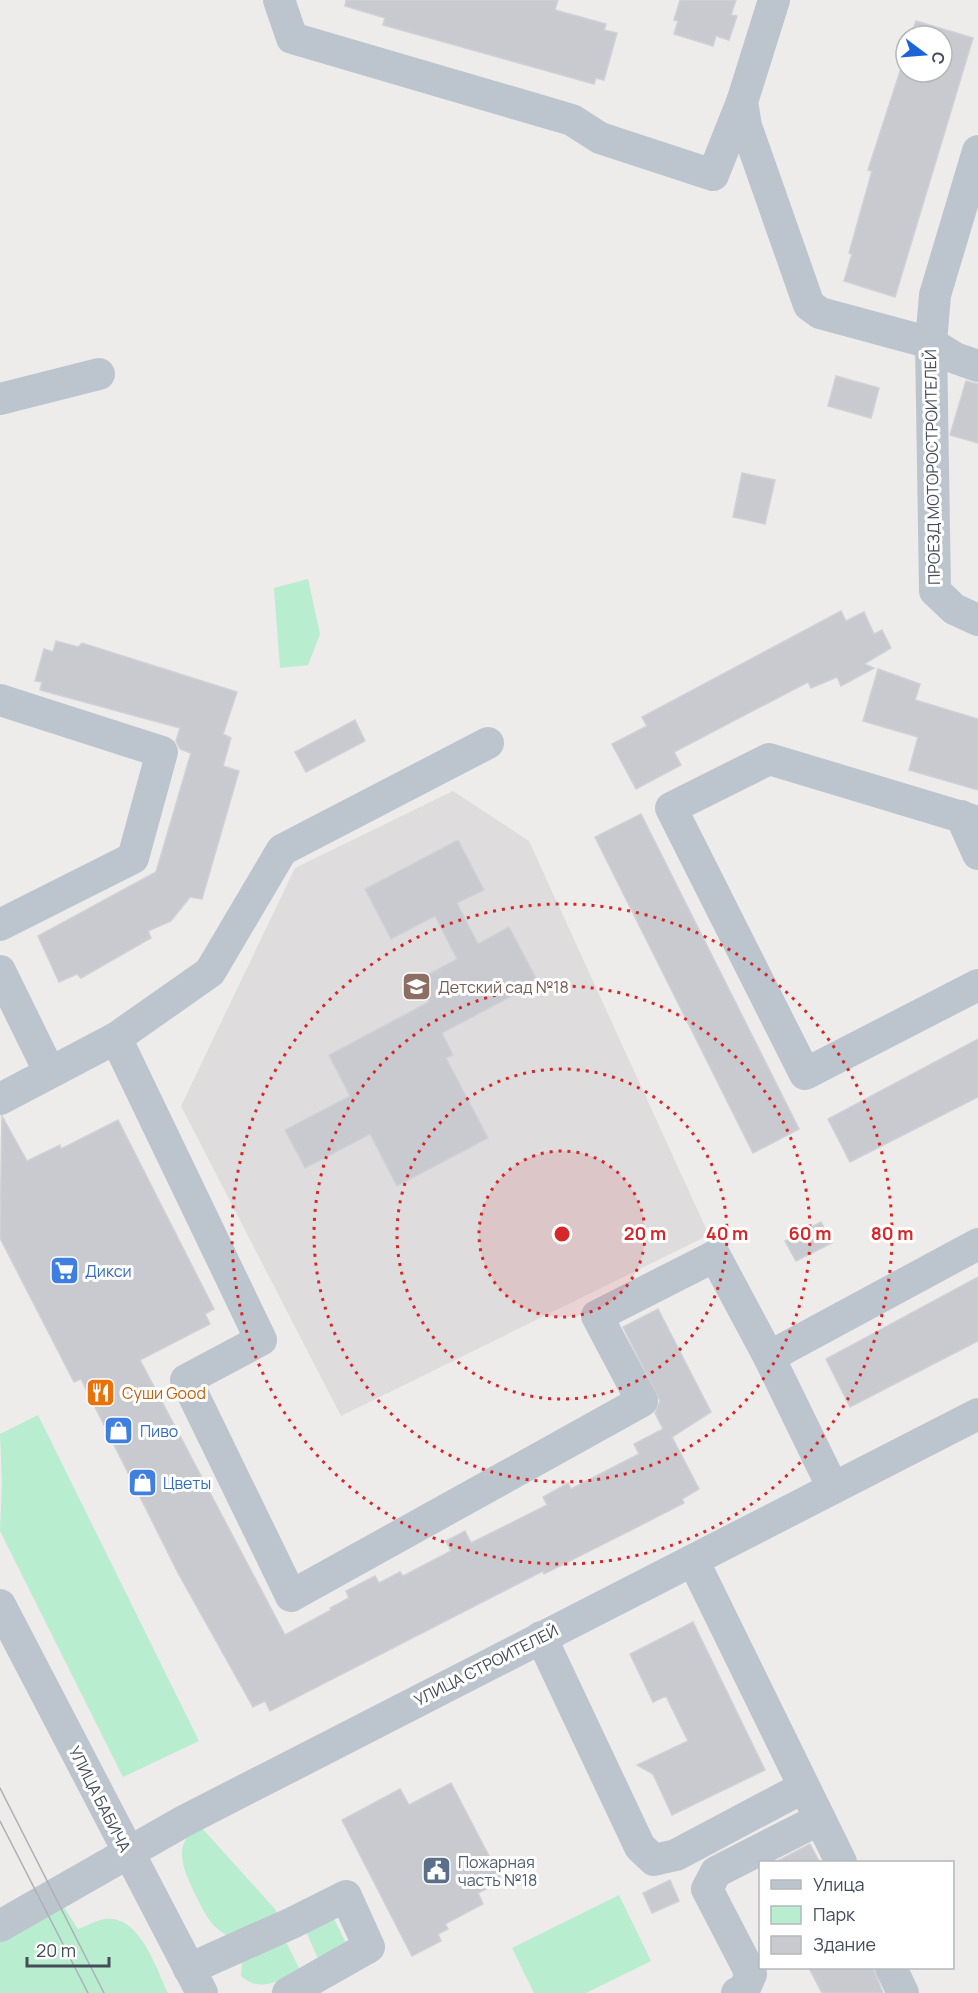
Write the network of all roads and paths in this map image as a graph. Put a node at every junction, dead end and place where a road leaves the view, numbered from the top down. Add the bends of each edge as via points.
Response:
1 (279, 0) edge
2 (774, 0) edge
3 (742, 102) junction
4 (978, 151) edge
5 (932, 342) junction
6 (978, 366) edge
7 (99, 374) dead end
8 (0, 399) edge
9 (978, 620) edge
10 (0, 700) edge
11 (488, 743) dead end
12 (970, 819) edge
13 (978, 854) edge
14 (0, 925) edge
15 (0, 971) edge
16 (978, 985) edge
17 (116, 1038) junction
18 (49, 1071) junction
19 (0, 1099) edge
20 (978, 1244) edge
21 (769, 1356) junction
22 (978, 1414) edge
23 (833, 1488) junction
24 (693, 1560) junction
25 (0, 1605) edge
26 (541, 1637) junction
27 (802, 1788) junction
28 (819, 1819) junction
29 (128, 1852) junction
30 (840, 1861) edge
31 (0, 1926) edge
32 (891, 1969) edge
33 (195, 1981) edge
34 (288, 1993) edge
35 (737, 1993) edge
36 (903, 1993) edge

1 - 3 street via 292,38 572,120 600,138 712,175
2 - 3 street, ПРОЕЗД МОТОРОСТРОИТЕЛЕЙ
3 - 5 street, ПРОЕЗД МОТОРОСТРОИТЕЛЕЙ via 746,126 809,305 820,313
4 - 5 street via 935,295
5 - 6 street via 955,358
5 - 9 street, ПРОЕЗД МОТОРОСТРОИТЕЛЕЙ via 935,591 954,609
7 - 8 street
10 - 14 street via 162,753 133,858
11 - 17 street via 282,850 210,972
12 - 13 street
12 - 16 street via 769,759 671,808 806,1074
15 - 18 street
17 - 18 street
17 - 21 street via 261,1340 186,1380 291,1596 642,1401 597,1316 715,1256
18 - 19 street
20 - 21 street
21 - 23 street
22 - 23 street, УЛИЦА СТРОИТЕЛЕЙ
23 - 24 street, УЛИЦА СТРОИТЕЛЕЙ
24 - 26 street, УЛИЦА СТРОИТЕЛЕЙ
24 - 27 street
25 - 29 street, УЛИЦА БАБИЧА
26 - 27 street via 640,1846 654,1860 676,1855
26 - 29 street, УЛИЦА СТРОИТЕЛЕЙ
27 - 28 street
28 - 30 street
28 - 35 street via 716,1872 707,1889 751,1974 744,1990
29 - 31 street, УЛИЦА СТРОИТЕЛЕЙ
29 - 33 street, УЛИЦА БАБИЧА
32 - 36 street
33 - 34 street via 346,1896 369,1947

